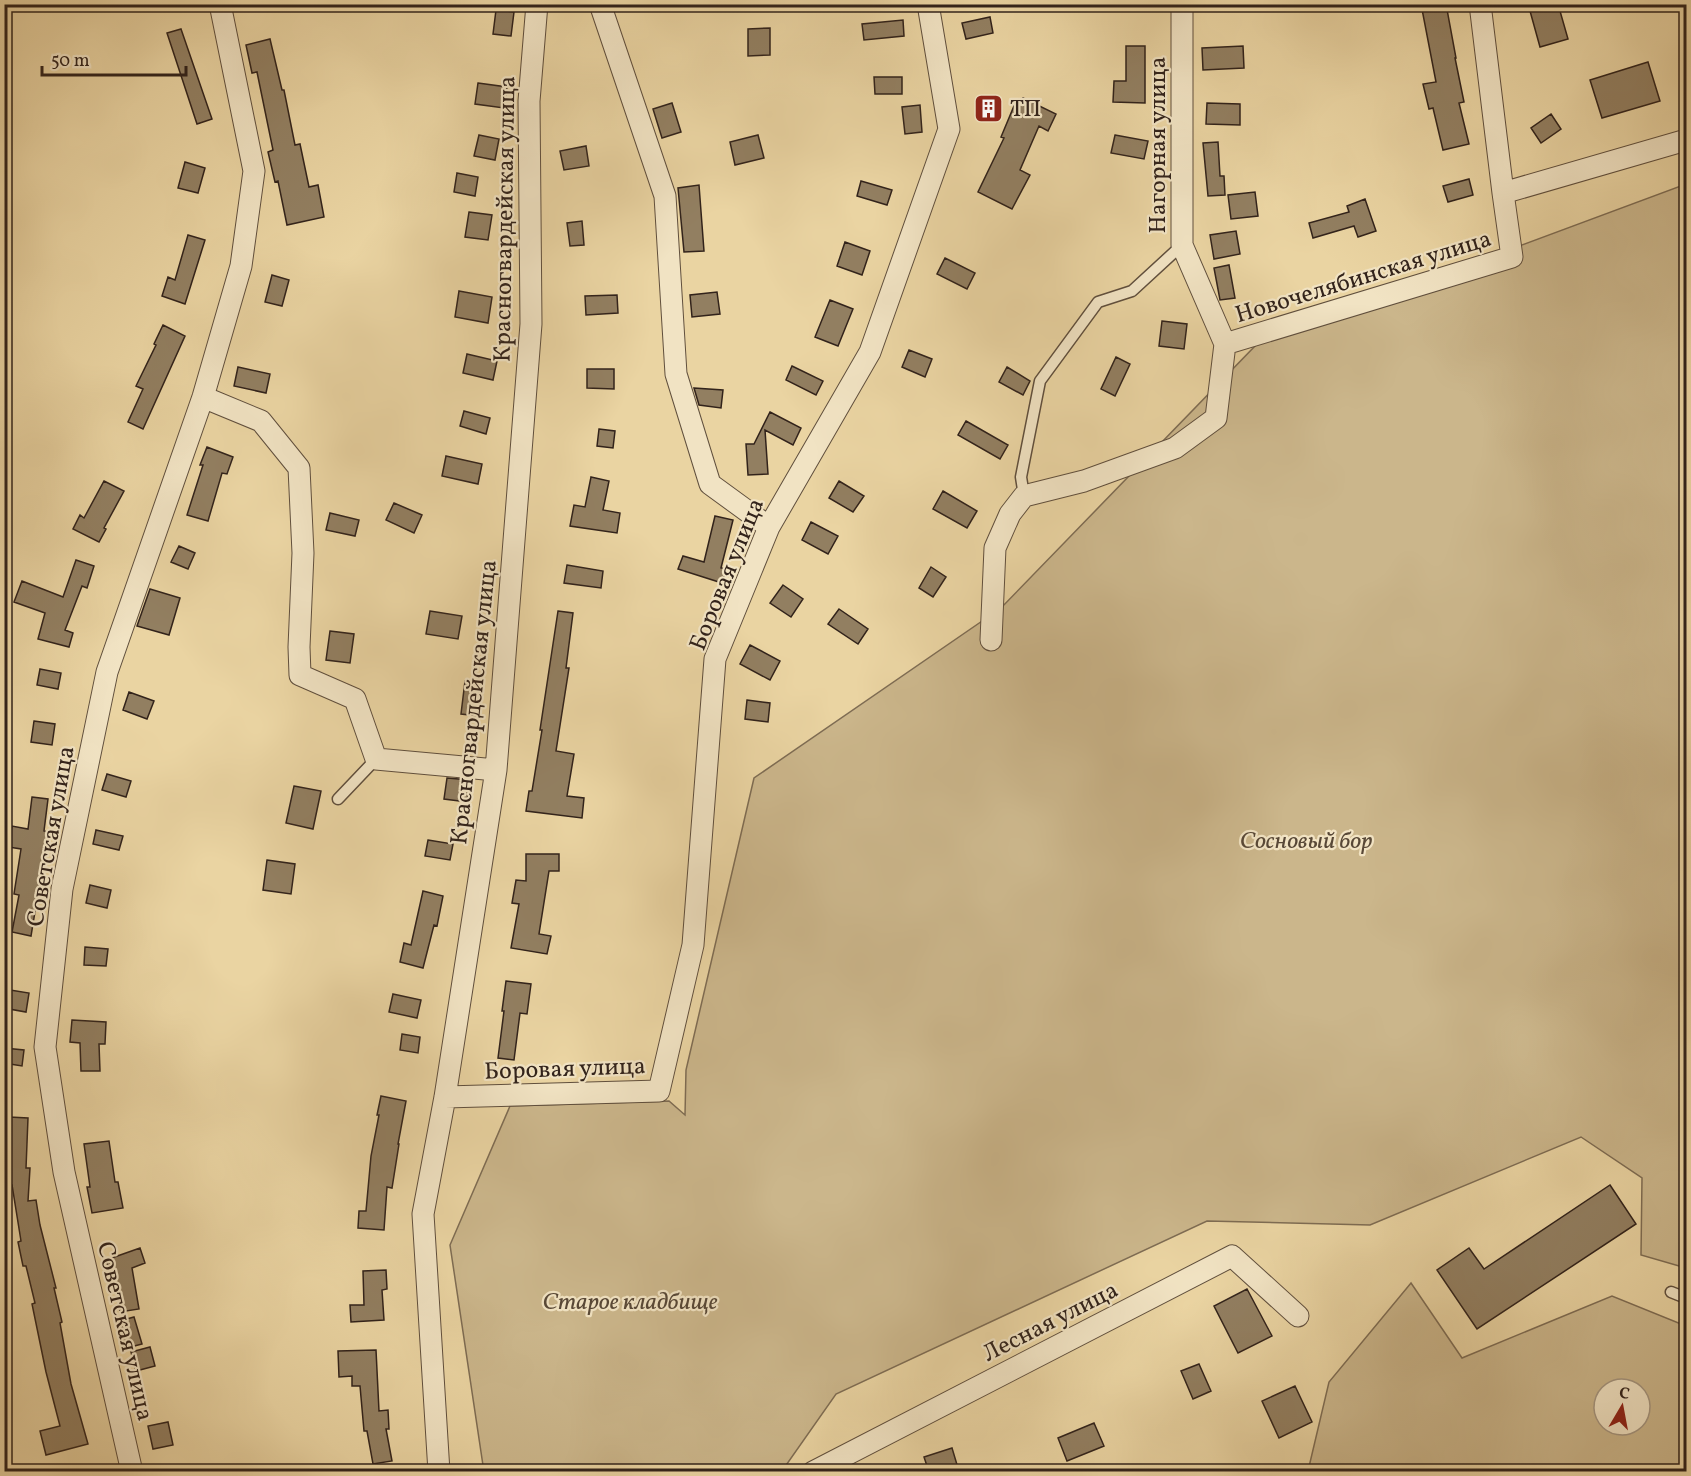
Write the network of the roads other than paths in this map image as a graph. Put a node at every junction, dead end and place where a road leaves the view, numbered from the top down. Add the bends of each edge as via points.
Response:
1 (220, 4) edge
2 (537, 4) edge
3 (600, 4) edge
4 (928, 4) edge
5 (1182, 4) edge
6 (1480, 4) edge
7 (1686, 140) edge
8 (1503, 193) junction
9 (1182, 245) junction
10 (1225, 344) junction
11 (203, 397) junction
12 (1024, 496) junction
13 (769, 527) junction
14 (991, 640) dead end
15 (376, 759) junction
16 (496, 770) junction
17 (339, 799) dead end
18 (445, 1097) junction
19 (1671, 1292) dead end
20 (1686, 1299) edge
21 (1298, 1316) dead end
22 (132, 1472) edge
23 (439, 1472) edge
24 (813, 1472) edge

1 - 11 street, Советская улица via 254,171 241,266
2 - 16 street, Красногвардейская улица via 529,101 531,324
3 - 13 street via 665,196 676,374 710,484
4 - 13 street, Боровая улица via 949,129 870,352
5 - 9 street, Нагорная улица
6 - 8 street
7 - 8 street, Новочелябинская улица
8 - 10 street, Новочелябинская улица via 1512,257
9 - 10 street, Нагорная улица
9 - 12 lane via 1132,291 1098,302 1040,381 1021,477
10 - 12 street via 1216,418 1175,448 1084,481
11 - 15 street via 261,421 299,468 303,553 300,675 355,699
11 - 22 street, Советская улица via 106,672 62,889 45,1047 64,1172
12 - 14 street via 1010,514 995,548
13 - 18 street, Боровая улица via 715,658 693,945 659,1091
15 - 16 street
15 - 17 lane
16 - 18 street, Красногвардейская улица
18 - 23 street, Красногвардейская улица via 423,1214
19 - 20 lane
21 - 24 street, Лесная улица via 1232,1256

